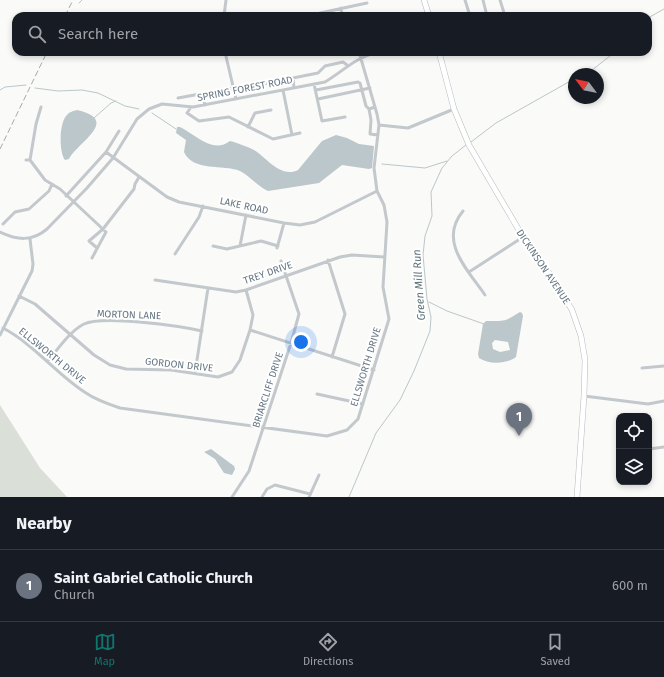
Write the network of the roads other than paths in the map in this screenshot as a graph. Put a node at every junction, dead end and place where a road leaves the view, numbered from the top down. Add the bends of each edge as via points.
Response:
1 (226, 0) edge
2 (424, 0) edge
3 (466, 0) edge
4 (483, 0) edge
5 (500, 0) edge
6 (367, 3) dead end
7 (341, 8) junction
8 (224, 12) edge
9 (324, 12) edge
10 (342, 12) edge
11 (428, 12) edge
12 (469, 12) edge
13 (486, 12) edge
14 (504, 12) edge
15 (226, 56) edge
16 (367, 56) edge
17 (440, 56) edge
18 (361, 58) junction
19 (347, 65) junction
20 (293, 78) junction
21 (314, 84) junction
22 (294, 88) junction
23 (370, 88) junction
24 (233, 89) junction
25 (283, 90) junction
26 (316, 90) junction
27 (362, 90) junction
28 (202, 94) junction
29 (178, 98) dead end
30 (236, 99) junction
31 (318, 99) junction
32 (205, 105) junction
33 (41, 107) dead end
34 (191, 107) junction
35 (375, 107) junction
36 (369, 108) junction
37 (454, 109) junction
38 (270, 110) dead end
39 (345, 117) dead end
40 (379, 126) junction
41 (248, 127) junction
42 (119, 130) dead end
43 (300, 133) dead end
44 (292, 135) junction
45 (378, 135) junction
46 (106, 152) junction
47 (113, 158) junction
48 (139, 177) junction
49 (52, 184) junction
50 (377, 191) junction
51 (66, 196) junction
52 (73, 203) junction
53 (203, 206) junction
54 (463, 211) dead end
55 (246, 215) junction
56 (284, 223) junction
57 (3, 224) dead end
58 (103, 229) junction
59 (0, 232) edge
60 (523, 237) junction
61 (30, 239) junction
62 (213, 246) dead end
63 (240, 246) junction
64 (97, 248) junction
65 (175, 254) dead end
66 (384, 256) junction
67 (92, 258) dead end
68 (328, 260) junction
69 (281, 261) dead end
70 (469, 272) junction
71 (286, 275) junction
72 (155, 280) dead end
73 (208, 288) junction
74 (246, 290) junction
75 (485, 295) dead end
76 (19, 296) junction
77 (3, 328) junction
78 (250, 330) junction
79 (202, 331) junction
80 (0, 335) edge
81 (71, 335) junction
82 (291, 343) junction
83 (332, 357) junction
84 (48, 361) junction
85 (664, 366) edge
86 (642, 368) dead end
87 (374, 370) junction
88 (195, 373) junction
89 (317, 394) dead end
90 (584, 396) junction
91 (664, 401) edge
92 (363, 404) junction
93 (264, 427) junction
94 (664, 447) edge
95 (652, 449) edge
96 (319, 475) dead end
97 (309, 496) edge
98 (232, 497) edge
99 (262, 497) edge
100 (578, 497) edge

1 - 8 street
2 - 11 main road
3 - 12 street
4 - 13 street
5 - 14 street
6 - 7 street
7 - 9 street
7 - 10 street
15 - 24 street
16 - 18 street, SPRING FOREST ROAD
17 - 37 main road, DICKINSON AVENUE
18 - 19 street, SPRING FOREST ROAD
18 - 23 street, ELLSWORTH DRIVE
19 - 20 street via 344,62 324,66 318,73
19 - 21 street, SPRING FOREST ROAD via 325,82
20 - 22 street
20 - 24 street
21 - 22 street, SPRING FOREST ROAD
21 - 26 street
22 - 25 street, SPRING FOREST ROAD
23 - 27 street
23 - 35 street, ELLSWORTH DRIVE
24 - 28 street
24 - 30 street
25 - 30 street, SPRING FOREST ROAD
25 - 44 street
26 - 27 street via 358,82
26 - 31 street
27 - 31 street
27 - 36 street via 366,106
28 - 29 street
28 - 32 street
30 - 32 street, SPRING FOREST ROAD
31 - 39 street via 322,121
32 - 34 street, SPRING FOREST ROAD
33 - 49 street via 28,160 45,180
34 - 41 street via 188,113 199,121 226,116
34 - 47 street, SPRING FOREST ROAD via 162,104 149,109 137,119
35 - 36 street
35 - 40 street, ELLSWORTH DRIVE
36 - 45 street via 370,134
37 - 40 street via 408,128
37 - 60 main road, DICKINSON AVENUE via 483,171
38 - 41 street via 255,113
40 - 45 street, ELLSWORTH DRIVE
41 - 44 street via 273,139
42 - 46 street
43 - 44 street
45 - 50 street, ELLSWORTH DRIVE via 374,168
46 - 47 street, LAKE ROAD
46 - 51 street
47 - 48 street, LAKE ROAD
47 - 52 street, SPRING FOREST ROAD
48 - 53 street, LAKE ROAD via 167,197
48 - 58 street via 134,189
49 - 51 street
49 - 57 street via 49,191 29,209 15,212
50 - 56 street, LAKE ROAD via 315,222 300,225
50 - 66 street, ELLSWORTH DRIVE via 384,205 387,222
51 - 52 street
52 - 58 street
52 - 61 street, SPRING FOREST ROAD via 40,235
53 - 55 street, LAKE ROAD
53 - 65 street via 199,217
54 - 70 street via 452,234 453,247
55 - 56 street, LAKE ROAD
55 - 63 street
56 - 63 street via 278,247 261,241
58 - 64 street via 106,232
58 - 64 street via 89,241
59 - 61 street via 19,239
60 - 70 street
60 - 90 main road, DICKINSON AVENUE via 572,310 585,360
61 - 76 street via 32,271
62 - 63 street via 227,249
64 - 67 street
66 - 68 street, TREY DRIVE via 352,255
66 - 87 street, ELLSWORTH DRIVE via 383,286 389,319
68 - 71 street, TREY DRIVE
68 - 83 street via 345,314
69 - 71 street, BRIARCLIFF DRIVE
70 - 75 street
71 - 74 street, TREY DRIVE
71 - 82 street, BRIARCLIFF DRIVE via 299,314
72 - 73 street, TREY DRIVE
73 - 74 street, TREY DRIVE via 236,292
73 - 79 street
74 - 78 street, GORDON DRIVE via 253,315
76 - 77 street
76 - 81 street, GORDON DRIVE via 35,304
77 - 80 street
77 - 84 street, ELLSWORTH DRIVE via 23,340
78 - 82 street
78 - 88 street, GORDON DRIVE via 240,360 232,372 218,377
79 - 81 street, MORTON LANE via 173,325 101,321 86,323
79 - 88 street
81 - 84 street, MORTON LANE
81 - 88 street, GORDON DRIVE via 98,358 118,368 155,368
82 - 83 street
82 - 93 street, BRIARCLIFF DRIVE
83 - 87 street
84 - 93 street, ELLSWORTH DRIVE via 85,393 120,408
85 - 86 street
87 - 92 street, ELLSWORTH DRIVE
89 - 92 street
90 - 91 street via 648,404
90 - 100 main road, DICKINSON AVENUE
92 - 93 street, ELLSWORTH DRIVE via 358,419 347,430 338,434 327,436
93 - 98 street, BRIARCLIFF DRIVE via 249,471
94 - 95 street
96 - 97 street
97 - 99 street via 275,484 266,489

